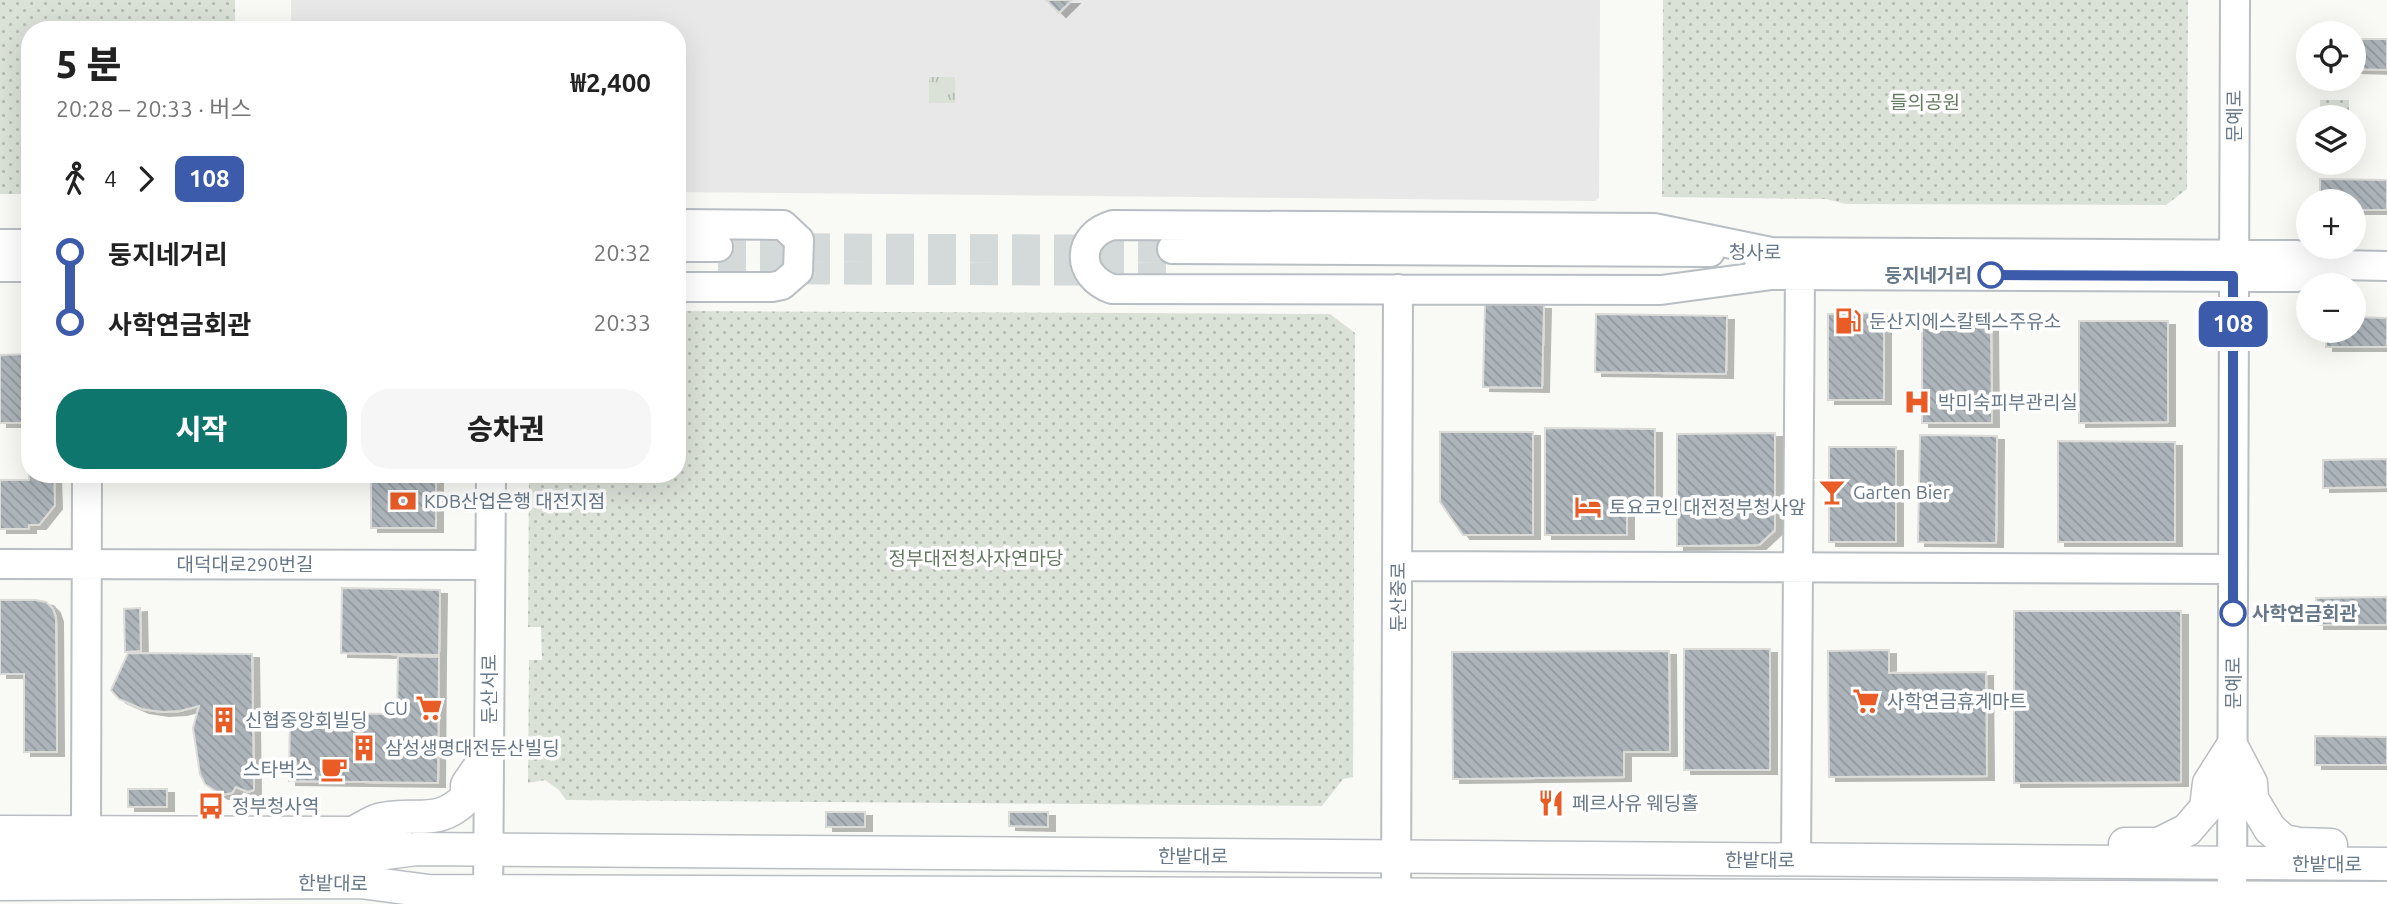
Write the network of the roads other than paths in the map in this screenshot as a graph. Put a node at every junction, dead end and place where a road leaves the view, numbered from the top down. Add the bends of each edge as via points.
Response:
1 (2235, 0) edge
2 (686, 224) edge
3 (0, 244) edge
4 (21, 244) edge
5 (686, 250) edge
6 (1172, 261) tunnel mouth
7 (1771, 264) junction
8 (2233, 265) junction
9 (2387, 265) edge
10 (0, 267) edge
11 (21, 267) edge
12 (686, 268) edge
13 (1800, 275) junction
14 (686, 287) edge
15 (1398, 289) junction
16 (87, 483) edge
17 (491, 483) edge
18 (0, 564) edge
19 (87, 564) junction
20 (490, 565) junction
21 (1398, 566) junction
22 (1798, 567) junction
23 (2233, 569) junction
24 (2232, 747) junction
25 (489, 753) junction
26 (0, 832) edge
27 (86, 832) junction
28 (353, 833) junction
29 (417, 849) junction
30 (489, 850) junction
31 (1396, 857) junction
32 (0, 859) edge
33 (1796, 860) junction
34 (2104, 863) junction
35 (2232, 864) junction
36 (2355, 864) junction
37 (2387, 864) edge
38 (0, 884) edge
39 (429, 891) junction
40 (488, 898) edge
41 (2387, 898) edge
42 (1396, 899) edge
43 (2232, 901) edge
44 (362, 903) edge
45 (0, 904) edge

1 - 8 street, 문예로
2 - 14 street via 783,225 799,240 798,271 782,285
3 - 4 street
5 - 12 street via 718,259
6 - 7 street, 청사로
7 - 8 street, 청사로
7 - 13 street, 청사로
7 - 15 street via 1661,290
7 - 15 street via 1654,228 1114,225 1095,233 1085,251 1094,279 1112,289
8 - 9 street, 청사로 via 2297,255 2338,265
8 - 13 street, 청사로
8 - 23 street, 문예로
10 - 11 street
13 - 22 street
15 - 21 street, 둔산중로
16 - 19 street
17 - 20 street, 둔산서로
18 - 19 street, 대덕대로290번길
19 - 20 street, 대덕대로290번길
19 - 27 street
20 - 25 street, 둔산서로
21 - 22 street
21 - 31 street, 둔산중로
22 - 23 street
22 - 33 street
23 - 24 street, 문예로
24 - 34 main road via 2209,783 2206,808 2187,830 2159,844 2123,844
24 - 35 street, 문예로
24 - 36 main road via 2251,783 2252,799 2270,829 2284,841 2333,845
25 - 28 main road via 467,785 467,797 461,804 422,818 382,819
25 - 30 street, 둔산서로
26 - 27 main road
27 - 28 main road
28 - 29 main road
29 - 30 main road, 한밭대로
29 - 32 main road, 한밭대로 via 353,857
30 - 31 main road, 한밭대로
30 - 40 street, 둔산서로
31 - 33 main road, 한밭대로
31 - 42 street, 둔산중로
33 - 34 main road, 한밭대로
34 - 35 main road, 한밭대로
35 - 36 main road, 한밭대로
35 - 43 street, 문예로
36 - 37 main road, 한밭대로
38 - 39 main road, 한밭대로 via 360,882
39 - 40 main road, 한밭대로
39 - 44 main road
40 - 42 main road, 한밭대로
41 - 43 main road, 한밭대로
42 - 43 main road, 한밭대로
44 - 45 main road

